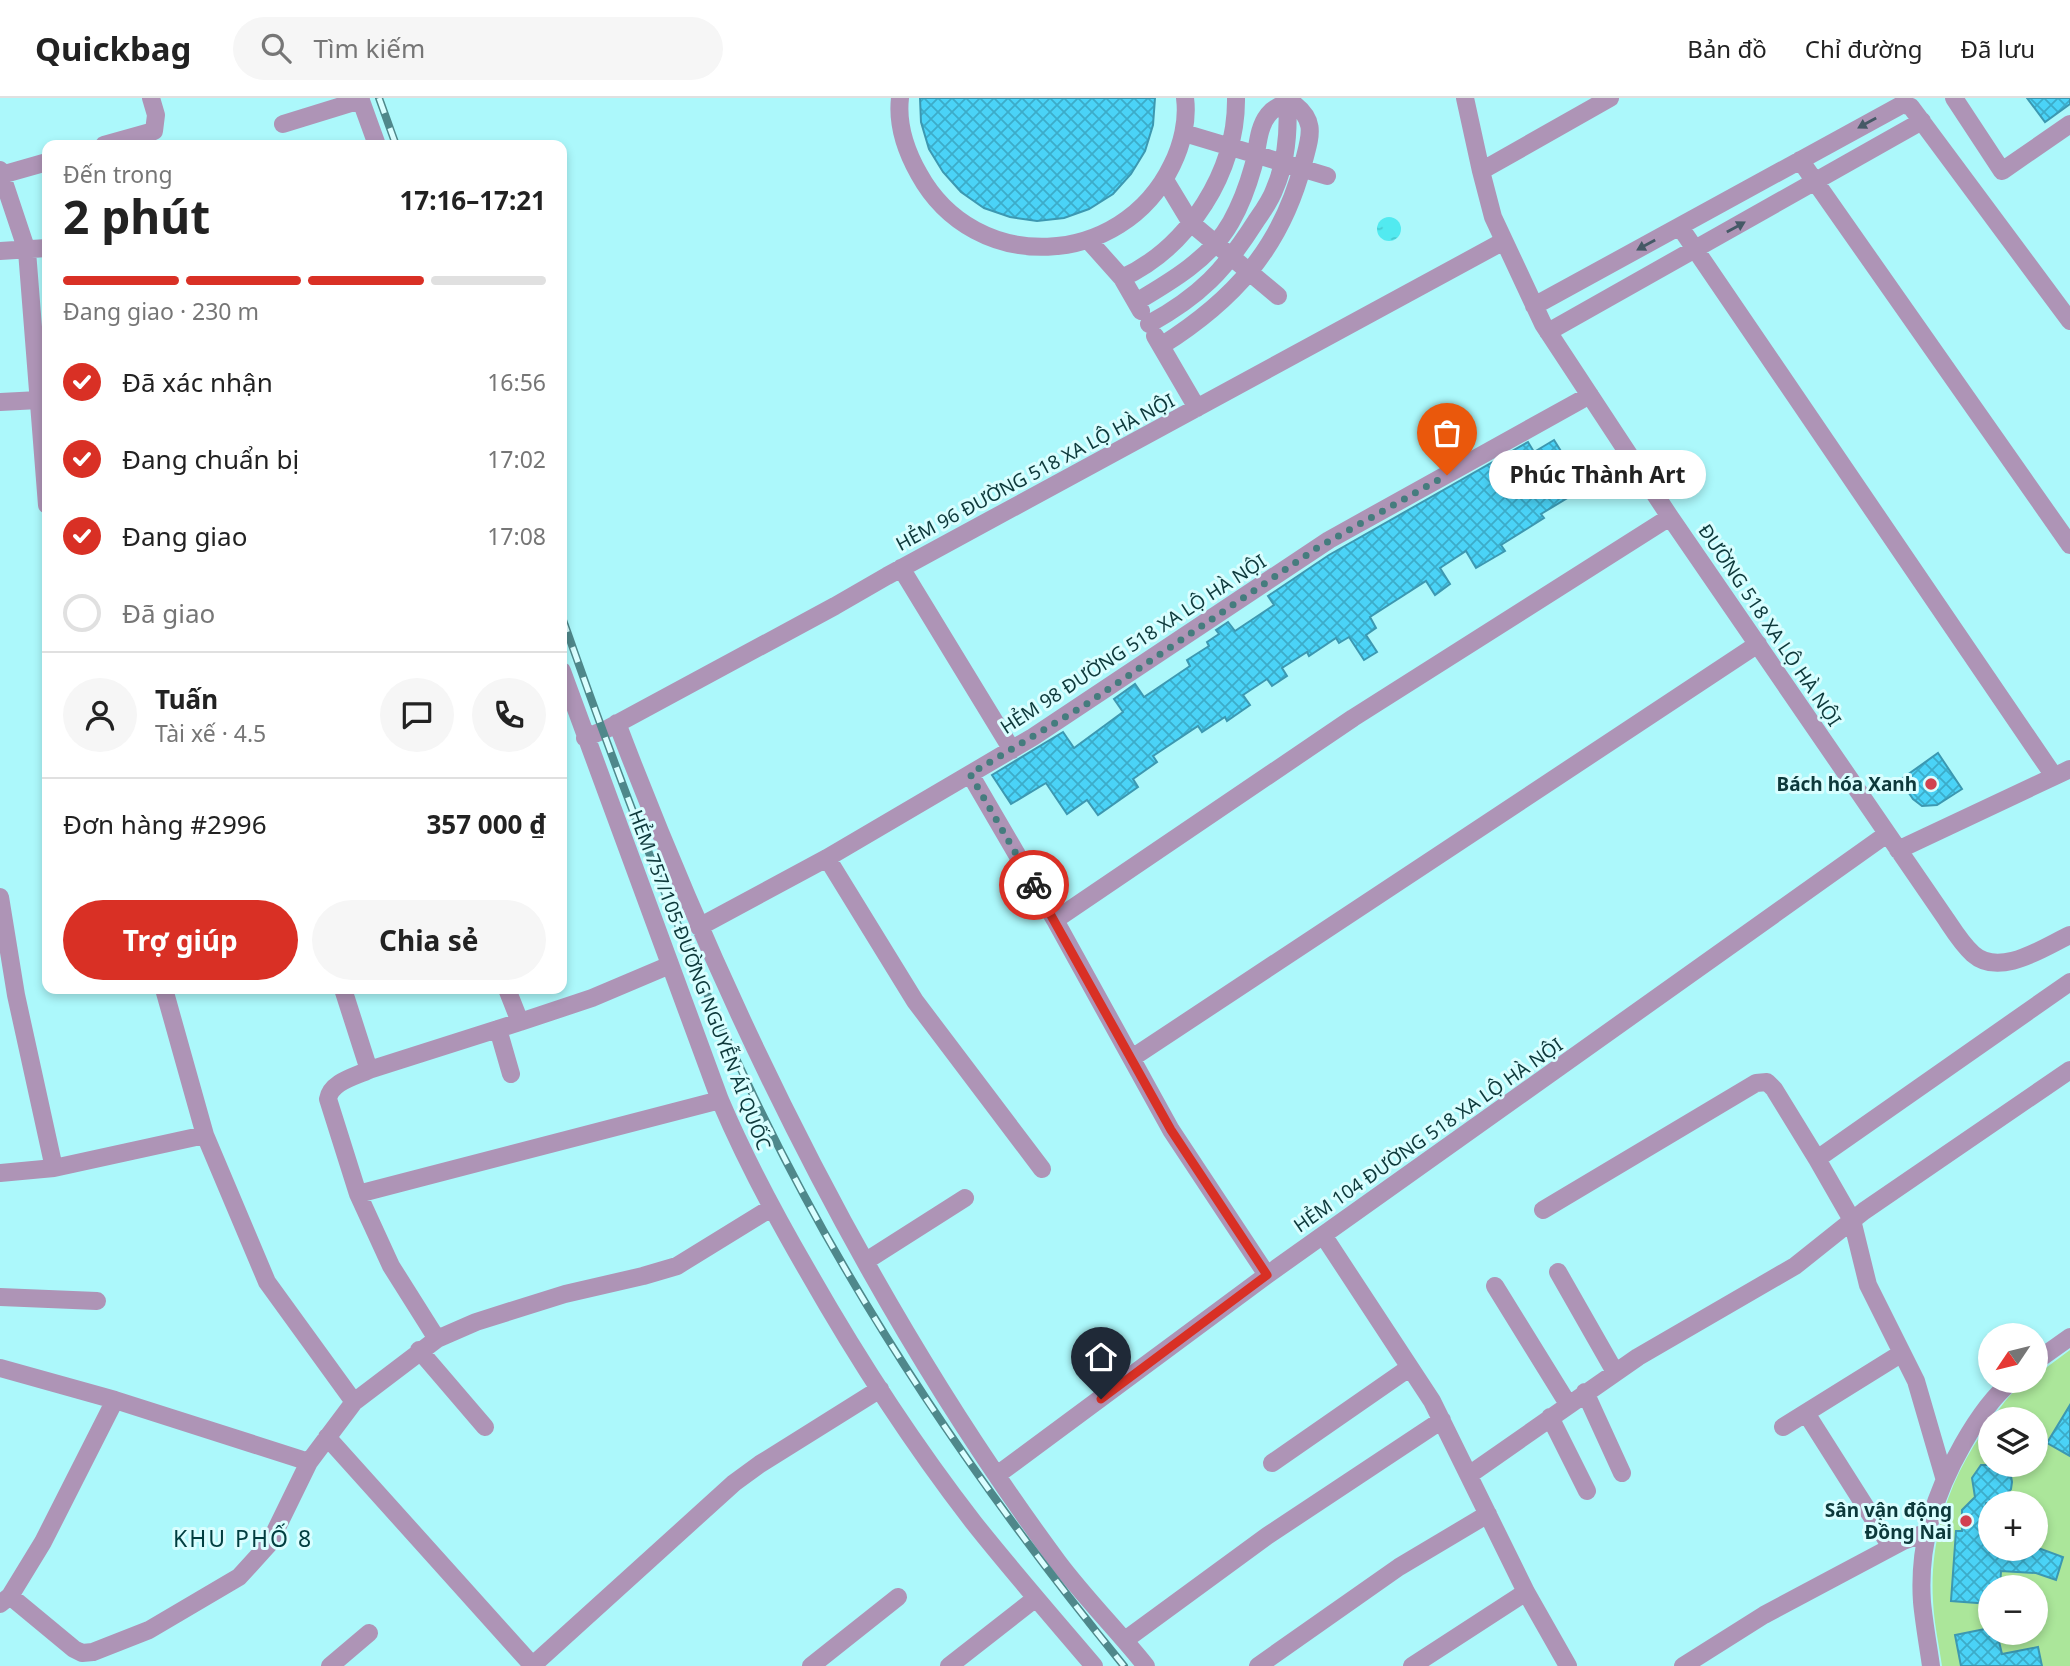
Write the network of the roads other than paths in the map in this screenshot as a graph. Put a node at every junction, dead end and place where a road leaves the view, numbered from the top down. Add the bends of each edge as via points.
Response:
1 (151, 98) edge
2 (900, 98) edge
3 (1185, 98) edge
4 (1236, 98) edge
5 (1263, 98) edge
6 (1311, 98) edge
7 (1465, 98) edge
8 (1610, 98) edge
9 (1954, 98) edge
10 (361, 99) edge
11 (1287, 101) edge
12 (1307, 117) junction
13 (1266, 118) junction
14 (1922, 121) junction
15 (284, 124) dead end
16 (2070, 124) edge
17 (1184, 133) junction
18 (1287, 136) junction
19 (122, 140) edge
20 (375, 140) edge
21 (1228, 147) junction
22 (1256, 155) junction
23 (1800, 160) junction
24 (42, 163) edge
25 (1282, 163) junction
26 (1302, 169) junction
27 (1480, 171) junction
28 (0, 173) edge
29 (1327, 176) dead end
30 (1165, 180) junction
31 (1816, 182) junction
32 (1191, 223) junction
33 (1680, 227) junction
34 (1089, 241) junction
35 (1504, 241) junction
36 (1215, 243) junction
37 (42, 249) edge
38 (1695, 250) junction
39 (0, 251) edge
40 (27, 251) junction
41 (1232, 257) junction
42 (1250, 272) junction
43 (1122, 278) junction
44 (1278, 296) dead end
45 (1136, 302) junction
46 (1534, 306) junction
47 (2070, 321) edge
48 (1149, 324) junction
49 (1548, 332) junction
50 (1161, 346) junction
51 (1590, 395) junction
52 (38, 400) junction
53 (0, 402) edge
54 (1197, 408) junction
55 (42, 420) edge
56 (1671, 517) junction
57 (2070, 545) edge
58 (901, 568) junction
59 (1758, 645) junction
60 (567, 686) edge
61 (617, 723) junction
62 (585, 738) junction
63 (1012, 750) junction
64 (2062, 772) edge
65 (970, 774) junction
66 (1887, 834) junction
67 (1898, 850) junction
68 (827, 858) junction
69 (0, 898) edge
70 (1055, 920) junction
71 (699, 927) junction
72 (2070, 935) edge
73 (670, 965) junction
74 (2070, 982) edge
75 (165, 994) edge
76 (345, 994) edge
77 (509, 994) edge
78 (520, 1022) junction
79 (498, 1029) junction
80 (1132, 1058) junction
81 (369, 1070) junction
82 (2070, 1070) edge
83 (512, 1074) dead end
84 (720, 1100) junction
85 (205, 1135) junction
86 (1817, 1159) junction
87 (54, 1168) junction
88 (1042, 1169) dead end
89 (0, 1173) edge
90 (358, 1194) junction
91 (965, 1198) dead end
92 (771, 1208) junction
93 (1543, 1210) dead end
94 (1852, 1220) junction
95 (1323, 1235) junction
96 (866, 1261) junction
97 (1558, 1272) dead end
98 (1267, 1275) junction
99 (1495, 1286) dead end
100 (0, 1297) edge
101 (97, 1301) dead end
102 (2070, 1338) edge
103 (437, 1339) junction
104 (419, 1350) junction
105 (1902, 1353) junction
106 (2048, 1353) edge
107 (0, 1368) edge
108 (1409, 1368) junction
109 (1615, 1372) junction
110 (880, 1390) junction
111 (1585, 1392) junction
112 (1999, 1393) edge
113 (115, 1399) junction
114 (354, 1402) junction
115 (1568, 1404) junction
116 (1806, 1413) junction
117 (1550, 1417) junction
118 (1442, 1420) junction
119 (485, 1427) dead end
120 (1783, 1427) dead end
121 (327, 1437) junction
122 (309, 1462) junction
123 (1272, 1463) dead end
124 (1622, 1473) dead end
125 (997, 1475) junction
126 (1469, 1475) junction
127 (1944, 1477) junction
128 (1587, 1491) dead end
129 (1488, 1514) junction
130 (1928, 1532) junction
131 (1891, 1547) junction
132 (1526, 1592) junction
133 (898, 1597) dead end
134 (1036, 1598) junction
135 (5, 1600) edge
136 (369, 1633) dead end
137 (1125, 1640) junction
138 (330, 1666) edge
139 (533, 1666) edge
140 (811, 1666) edge
141 (949, 1666) edge
142 (1094, 1666) edge
143 (1146, 1666) edge
144 (1258, 1666) edge
145 (1412, 1666) edge
146 (1568, 1666) edge
147 (1684, 1666) edge
148 (1931, 1666) edge

1 - 19 street via 154,131
2 - 34 street via 907,153 929,192 961,223 1001,242 1045,248
3 - 17 street
4 - 21 street
5 - 13 street
6 - 12 street
7 - 27 street, ĐƯỜNG 518 XA LỘ HÀ NỘI
8 - 27 street
9 - 16 street via 2002,171
10 - 15 street
10 - 20 street
11 - 12 street via 1304,110
11 - 13 street
11 - 18 street
12 - 18 street via 1299,131
12 - 26 street via 1310,138
13 - 18 street via 1271,128
13 - 22 street
14 -> 23 street via 1911,107 1899,105
14 - 31 street
14 - 47 street
17 - 21 street
17 - 30 street
18 - 25 street
21 - 22 street
21 - 32 street via 1212,192
22 - 25 street
22 - 36 street via 1231,223
23 - 31 street
23 - 33 street
24 - 28 street
25 - 26 street
25 - 41 street via 1275,189
26 - 29 street
26 - 42 street via 1278,233
27 - 35 street, ĐƯỜNG 518 XA LỘ HÀ NỘI
28 - 40 street
30 - 32 street
30 - 34 street via 1128,220
38 -> 31 street
31 - 57 street
32 - 36 street
32 - 43 street via 1150,263
33 - 38 street
33 -> 46 street
34 - 43 street
35 - 46 street, ĐƯỜNG 518 XA LỘ HÀ NỘI
35 - 54 street, HẺM 96 ĐƯỜNG 518 XA LỘ HÀ NỘI
36 - 41 street
36 - 45 street via 1179,275
37 - 40 street
38 - 49 street
38 - 64 street
39 - 40 street
40 - 52 street
41 - 42 street
41 - 48 street via 1202,288
42 - 44 street
42 - 50 street via 1200,320
43 - 45 street
45 - 48 street
46 - 49 street, ĐƯỜNG 518 XA LỘ HÀ NỘI
48 - 50 street
49 - 51 street, ĐƯỜNG 518 XA LỘ HÀ NỘI
50 - 54 street
51 - 56 street, ĐƯỜNG 518 XA LỘ HÀ NỘI
51 - 63 street, HẺM 98 ĐƯỜNG 518 XA LỘ HÀ NỘI via 1321,545
52 - 53 street
52 - 55 street
54 - 58 street, HẺM 96 ĐƯỜNG 518 XA LỘ HÀ NỘI
56 - 59 street, ĐƯỜNG 518 XA LỘ HÀ NỘI
56 - 70 street via 1353,718
58 - 61 street, HẺM 96 ĐƯỜNG 518 XA LỘ HÀ NỘI
58 - 63 street
59 - 66 street, ĐƯỜNG 518 XA LỘ HÀ NỘI
59 - 80 street
60 - 62 street, HẺM 757/105 ĐƯỜNG NGUYỄN ÁI QUỐC
61 - 62 street, HẺM 96 ĐƯỜNG 518 XA LỘ HÀ NỘI
61 - 71 street
62 - 73 street, HẺM 757/105 ĐƯỜNG NGUYỄN ÁI QUỐC
63 - 65 street, HẺM 98 ĐƯỜNG 518 XA LỘ HÀ NỘI
64 - 67 street
65 - 68 street, HẺM 98 ĐƯỜNG 518 XA LỘ HÀ NỘI
65 - 70 street
66 - 67 street, ĐƯỜNG 518 XA LỘ HÀ NỘI
66 - 95 street, HẺM 104 ĐƯỜNG 518 XA LỘ HÀ NỘI
67 - 72 street, ĐƯỜNG 518 XA LỘ HÀ NỘI via 1964,944 1981,960 1995,963 2020,958
68 - 71 street, HẺM 98 ĐƯỜNG 518 XA LỘ HÀ NỘI
68 - 88 street via 915,1001
69 - 87 street
70 - 80 street
71 - 96 street via 782,1103
73 - 78 street
73 - 84 street, HẺM 757/105 ĐƯỜNG NGUYỄN ÁI QUỐC
74 - 86 street
75 - 85 street
76 - 81 street
77 - 78 street
78 - 79 street
79 - 81 street
79 - 83 street
80 - 98 street via 1171,1130
81 - 90 street via 335,1086 328,1099
82 - 94 street
84 - 90 street
84 - 92 street, HẺM 757/105 ĐƯỜNG NGUYỄN ÁI QUỐC
85 - 87 street
85 - 114 street via 267,1282
86 - 93 street via 1774,1089 1766,1082 1756,1083
86 - 94 street
87 - 89 street
90 - 103 street via 391,1266
91 - 96 street
92 - 103 street via 677,1265 552,1298
92 - 110 street, HẺM 757/105 ĐƯỜNG NGUYỄN ÁI QUỐC
94 - 105 street via 1868,1284
94 - 109 street via 1796,1266
95 - 98 street, HẺM 104 ĐƯỜNG 518 XA LỘ HÀ NỘI
95 - 108 street
96 - 125 street
97 - 109 street
98 - 125 street, HẺM 104 ĐƯỜNG 518 XA LỘ HÀ NỘI
99 - 115 street
100 - 101 street
102 - 106 street
103 - 104 street
104 - 114 street
104 - 119 street
105 - 116 street
105 - 127 street via 1916,1381
107 - 113 street
108 - 118 street
108 - 123 street
109 - 111 street
110 - 134 street, HẺM 757/105 ĐƯỜNG NGUYỄN ÁI QUỐC via 959,1503
110 - 139 street via 734,1483
111 - 115 street
111 - 124 street
112 - 127 street via 1971,1429
113 - 122 street
113 - 135 street via 43,1542
114 - 121 street
115 - 117 street
116 - 120 street
116 - 131 street
117 - 126 street
117 - 128 street
118 - 126 street
118 - 137 street via 1267,1536
121 - 122 street
121 - 139 street
122 - 135 street via 268,1544 239,1577 149,1630 82,1653
125 - 137 street via 1060,1564
126 - 129 street
127 - 130 street
129 - 132 street
129 - 144 street via 1399,1567
130 - 131 street
130 - 148 street via 1922,1601
131 - 147 street via 1764,1615
132 - 145 street
132 - 146 street
133 - 140 street
134 - 141 street
134 - 142 street, HẺM 757/105 ĐƯỜNG NGUYỄN ÁI QUỐC
136 - 138 street
137 - 143 street

